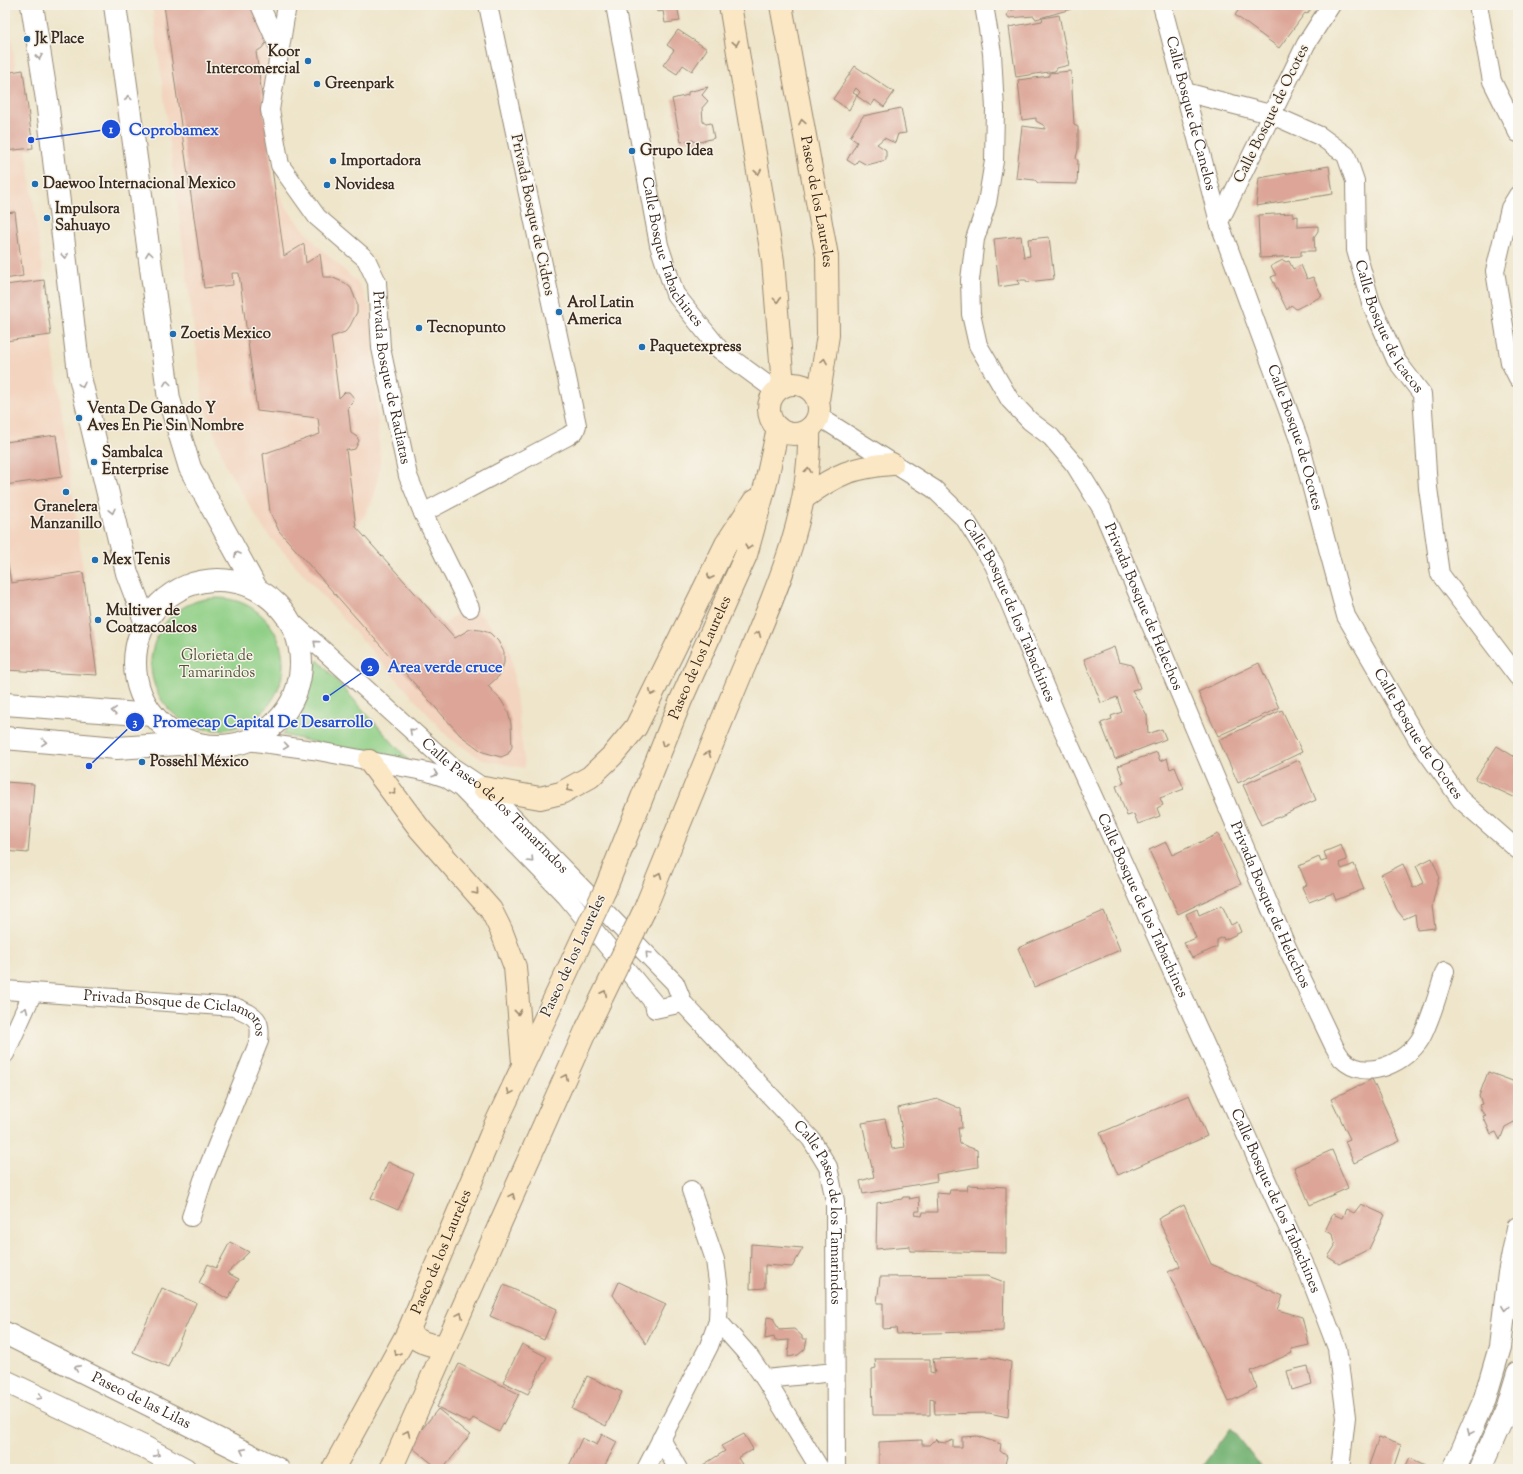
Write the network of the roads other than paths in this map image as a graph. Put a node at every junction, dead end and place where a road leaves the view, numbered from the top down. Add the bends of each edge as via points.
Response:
1 (32, 5) edge
2 (115, 5) edge
3 (260, 5) edge
4 (287, 5) edge
5 (488, 5) edge
6 (616, 5) edge
7 (730, 5) edge
8 (781, 5) edge
9 (984, 5) edge
10 (1162, 5) edge
11 (1331, 5) edge
12 (1478, 5) edge
13 (280, 50) junction
14 (1185, 92) junction
15 (1270, 114) junction
16 (1518, 133) edge
17 (1518, 195) edge
18 (1219, 222) junction
19 (1518, 378) edge
20 (780, 388) junction
21 (815, 415) junction
22 (778, 428) junction
23 (892, 464) junction
24 (766, 484) junction
25 (804, 498) junction
26 (423, 513) junction
27 (256, 588) junction
28 (470, 608) dead end
29 (292, 622) junction
30 (146, 623) junction
31 (1518, 677) edge
32 (5, 704) edge
33 (153, 715) junction
34 (5, 738) edge
35 (248, 741) junction
36 (195, 743) junction
37 (370, 761) junction
38 (484, 788) junction
39 (1516, 847) edge
40 (1445, 970) dead end
41 (6, 992) edge
42 (33, 992) junction
43 (682, 1003) junction
44 (5, 1054) edge
45 (523, 1063) junction
46 (691, 1190) dead end
47 (191, 1217) dead end
48 (1518, 1228) edge
49 (718, 1320) junction
50 (408, 1332) junction
51 (5, 1333) edge
52 (446, 1345) junction
53 (835, 1372) junction
54 (1518, 1373) edge
55 (765, 1380) junction
56 (5, 1381) edge
57 (661, 1439) junction
58 (185, 1469) edge
59 (278, 1469) edge
60 (333, 1469) edge
61 (391, 1469) edge
62 (646, 1469) edge
63 (678, 1469) edge
64 (820, 1469) edge
65 (836, 1469) edge
66 (1340, 1469) edge
67 (1454, 1469) edge
68 (1480, 1469) edge

1 -> 30 street via 47,100 79,373 127,573
27 -> 2 street via 190,468 169,399
3 - 13 street
4 - 13 street, Privada Bosque de Radiatas
5 - 26 street, Privada Bosque de Cidros via 577,425 575,431 568,436
6 - 20 street, Calle Bosque Tabachines via 659,245 675,294 720,350
7 -> 20 main road via 773,261
21 -> 8 main road, Paseo de los Laureles via 828,335 827,256
9 - 40 street, Privada Bosque de Helechos via 992,53 995,116 994,161 989,196 975,239 970,280 971,314 978,345 1010,400 1030,421 1052,437 1075,465 1102,509 1286,945 1334,1046 1343,1059 1358,1068 1378,1069 1405,1057 1420,1039 1432,1013
10 - 14 street, Calle Bosque de Canelos
11 - 15 street, Calle Bosque de Ocotes via 1306,44
12 - 16 street via 1492,81
13 - 26 street, Privada Bosque de Radiatas via 270,110 280,165 317,217 366,259 377,282 381,348 408,476
14 - 15 street, Calle Bosque de Icacos
14 - 18 street, Calle Bosque de Canelos
15 - 18 street, Calle Bosque de Ocotes
15 - 31 street, Calle Bosque de Icacos via 1320,136 1346,155 1355,181 1356,250 1371,302 1396,360 1422,394 1428,488 1440,574
17 - 19 street via 1510,208 1495,271 1510,362
18 - 39 street, Calle Bosque de Ocotes via 1299,440 1346,616 1418,740 1461,800
20 - 21 main road via 791,383 803,385 814,392
20 - 22 main road via 770,399 769,410 771,420
21 - 22 main road via 797,434 783,432
21 - 23 street, Calle Bosque de los Tabachines
25 -> 21 main road, Paseo de los Laureles
22 - 24 main road, Paseo de los Laureles
23 - 25 main road via 853,469 836,476
23 - 66 street, Calle Bosque de los Tabachines via 934,489 965,519 994,565 1058,719 1308,1272 1337,1348 1346,1417
24 -> 38 main road via 726,544 636,727 612,756 590,777 561,793 540,798
24 -> 45 main road, Paseo de los Laureles, bridge via 746,555 681,700 605,890
52 -> 25 main road, Paseo de los Laureles, bridge via 587,1028 644,911 779,581
26 - 28 street, Privada Bosque de Radiatas
27 - 29 street via 276,602
27 - 30 street via 231,580 206,580 182,588 161,603
29 - 35 street via 302,656 297,692 278,722
38 -> 29 street, Calle Paseo de los Tamarindos via 451,766
30 - 33 street via 137,646 136,670 141,693
33 -> 32 street
33 - 36 street via 171,732
34 -> 36 street via 117,748
35 - 36 street via 221,746
35 -> 37 street, Calle Paseo de los Tamarindos
37 -> 43 street, Calle Paseo de los Tamarindos via 428,772 446,778 462,788 566,896 654,1003 655,1009
37 -> 45 main road via 419,828 491,910 515,967
43 -> 38 street, Calle Paseo de los Tamarindos via 675,982
41 - 42 street, Privada Bosque de Ciclamoros
44 -> 42 street
42 - 47 street, Privada Bosque de Ciclamoros via 235,1007 253,1015 261,1028 259,1041 203,1180
43 - 53 street, Calle Paseo de los Tamarindos via 811,1139 828,1167 835,1201
45 -> 50 main road, Paseo de los Laureles
46 - 49 street via 715,1260 719,1290
48 -> 67 street via 1509,1273 1500,1347 1485,1398
49 - 55 street via 749,1356
49 - 57 street via 709,1346
50 - 52 main road via 421,1342
50 -> 60 main road, Paseo de los Laureles
59 -> 51 street, Paseo de las Lilas
61 -> 52 main road, Paseo de los Laureles
53 - 55 street
53 - 65 street, Calle Paseo de los Tamarindos
54 - 68 street via 1508,1406
55 - 64 street
56 -> 58 street
57 - 62 street
57 - 63 street

